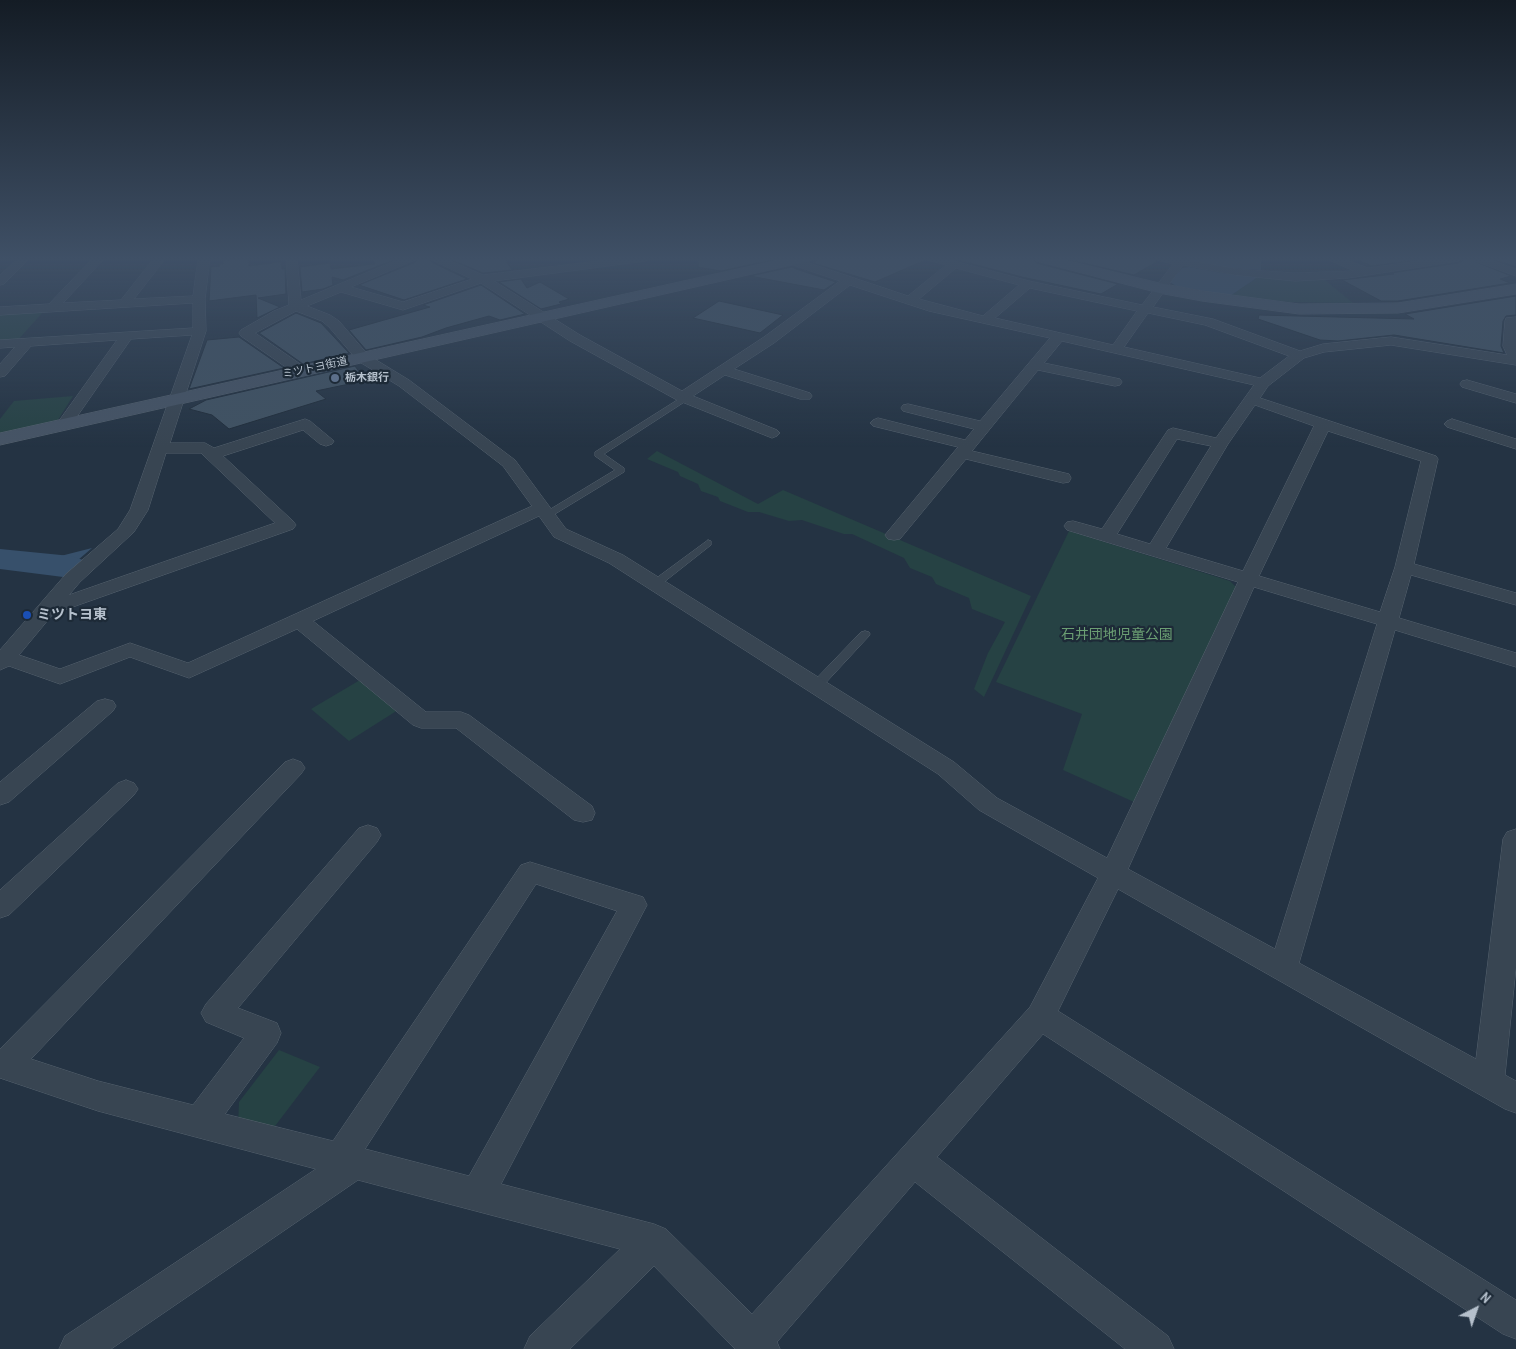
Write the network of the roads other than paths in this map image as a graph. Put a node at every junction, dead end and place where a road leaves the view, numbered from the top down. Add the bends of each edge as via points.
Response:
1 (200, 321) edge
2 (266, 321) edge
3 (330, 321) edge
4 (527, 321) edge
5 (550, 321) edge
6 (794, 321) edge
7 (990, 321) edge
8 (1137, 321) edge
9 (1203, 321) edge
10 (1516, 322) edge
11 (200, 331) junction
12 (127, 336) junction
13 (1058, 337) junction
14 (26, 343) junction
15 (0, 344) edge
16 (1116, 350) junction
17 (1299, 355) junction
18 (363, 358) junction
19 (1516, 361) edge
20 (1034, 365) junction
21 (723, 370) junction
22 (301, 371) junction
23 (0, 373) edge
24 (1116, 382) dead end
25 (1263, 383) junction
26 (1467, 384) dead end
27 (805, 396) dead end
28 (683, 398) junction
29 (177, 399) junction
30 (1516, 399) edge
31 (1253, 400) junction
32 (908, 408) dead end
33 (878, 423) dead end
34 (1323, 424) junction
35 (1452, 424) dead end
36 (64, 425) junction
37 (982, 426) junction
38 (772, 433) dead end
39 (0, 439) edge
40 (326, 441) dead end
41 (1220, 444) junction
42 (1516, 444) edge
43 (159, 448) junction
44 (964, 449) junction
45 (212, 454) junction
46 (1063, 478) dead end
47 (545, 512) junction
48 (1073, 526) dead end
49 (894, 535) dead end
50 (1107, 536) junction
51 (708, 543) dead end
52 (1155, 551) junction
53 (1404, 567) junction
54 (1248, 580) junction
55 (655, 584) junction
56 (1516, 599) edge
57 (44, 610) junction
58 (300, 620) junction
59 (1388, 620) junction
60 (865, 634) dead end
61 (2, 660) edge
62 (1516, 660) edge
63 (816, 686) junction
64 (105, 706) dead end
65 (294, 768) dead end
66 (126, 789) dead end
67 (0, 796) edge
68 (583, 813) dead end
69 (368, 835) dead end
70 (1516, 838) edge
71 (1113, 874) junction
72 (0, 907) edge
73 (1283, 968) junction
74 (1040, 1016) junction
75 (3, 1064) edge
76 (1489, 1083) junction
77 (1516, 1098) edge
78 (200, 1122) junction
79 (914, 1160) junction
80 (347, 1161) junction
81 (477, 1195) junction
82 (654, 1241) junction
83 (1516, 1321) edge
84 (758, 1345) edge
85 (78, 1349) edge
86 (544, 1349) edge
87 (1156, 1349) edge

1 - 11 street
2 - 22 street via 246,333
3 - 18 street
4 - 18 street, ミツトヨ街道
5 - 28 street
6 - 21 street
7 - 13 street
8 - 16 street
9 - 17 street
10 - 19 street via 1511,321 1510,346
11 - 12 street
11 - 29 street
12 - 14 street
12 - 36 street
13 - 16 street
13 - 20 street
14 - 15 street
14 - 23 street
16 - 25 street
17 - 19 street via 1323,348 1391,341
17 - 25 street
18 - 22 street, ミツトヨ街道
18 - 47 street via 404,383 509,463
20 - 24 street
20 - 37 street
21 - 27 street
21 - 28 street
22 - 29 street, ミツトヨ街道
25 - 31 street
26 - 30 street
28 - 38 street
28 - 47 lane via 598,454 621,470
29 - 36 street, ミツトヨ街道
29 - 43 street
31 - 34 street
31 - 41 street
32 - 37 street
33 - 44 street
34 - 53 street via 1430,459
34 - 54 street
35 - 42 street
36 - 39 street, ミツトヨ街道
37 - 44 street
40 - 45 street via 305,424
41 - 50 street via 1172,433
41 - 52 street
43 - 45 street via 205,448
43 - 57 street via 133,522
44 - 46 street
44 - 49 street
45 - 57 street via 287,525
47 - 55 street via 560,533 616,559
47 - 58 street
48 - 50 street
50 - 52 street
51 - 55 lane
52 - 54 street
53 - 56 street
53 - 59 street
54 - 59 street
54 - 71 street
55 - 63 street
57 - 61 street
58 - 61 street via 189,672 130,650 60,677
58 - 68 street via 421,720 461,720
59 - 62 street
59 - 73 street
60 - 63 lane
63 - 71 street via 946,768 988,804
64 - 67 street
65 - 75 street
66 - 72 street
69 - 78 street via 216,1013 266,1032
70 - 76 street
71 - 73 street
71 - 74 street
73 - 76 street
74 - 79 street
74 - 83 street
75 - 78 street via 98,1096
76 - 77 street
78 - 80 street
79 - 84 street
79 - 87 street
80 - 81 street
80 - 81 street via 530,872 634,905
80 - 85 street
81 - 82 street
82 - 84 street
82 - 86 street

